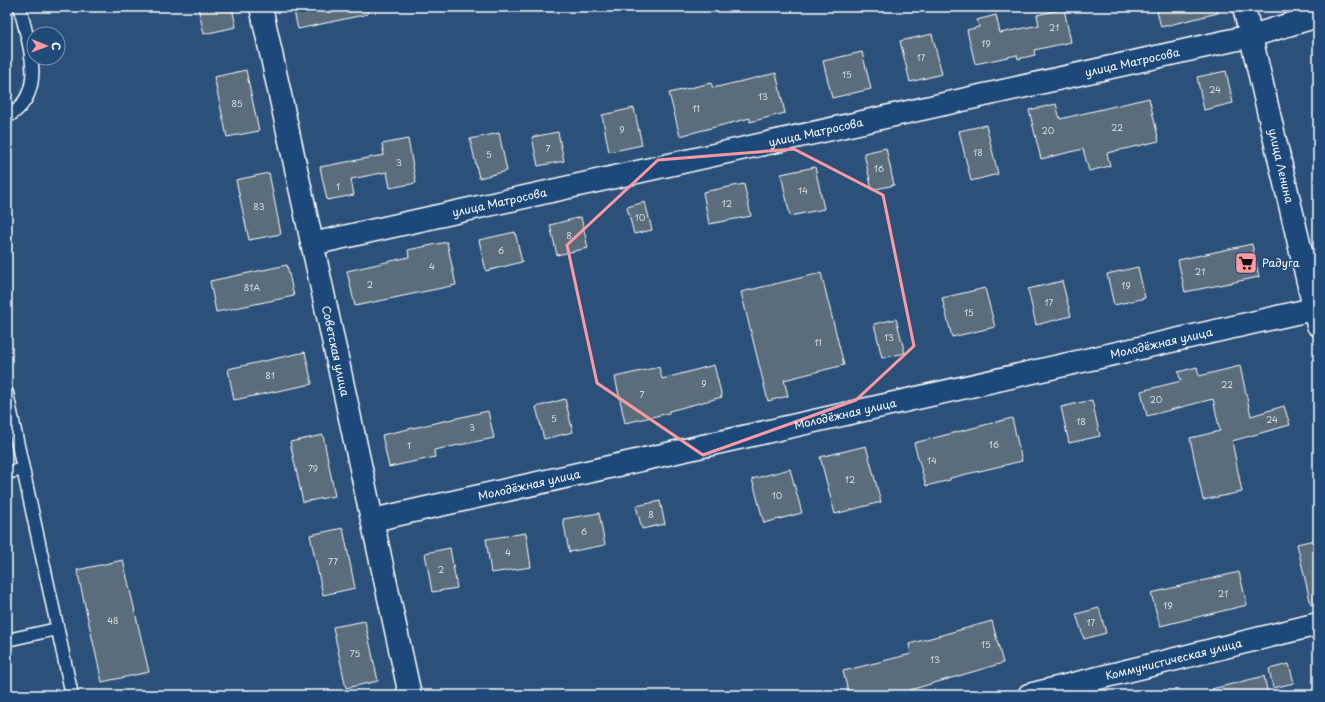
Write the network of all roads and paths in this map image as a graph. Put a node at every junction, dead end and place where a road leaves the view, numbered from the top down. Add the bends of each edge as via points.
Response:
1 (20, 7) edge
2 (261, 7) edge
3 (1244, 7) edge
4 (1318, 16) edge
5 (1251, 36) junction
6 (7, 117) edge
7 (312, 244) junction
8 (1317, 314) edge
9 (7, 393) edge
10 (24, 469) junction
11 (7, 473) edge
12 (373, 520) junction
13 (1318, 624) edge
14 (57, 629) junction
15 (7, 640) edge
16 (72, 695) edge
17 (410, 695) edge
18 (1029, 695) edge

1 - 6 lane via 33,81 29,95 16,112
2 - 7 street, Советская улица
3 - 5 street, улица Ленина
4 - 5 street, улица Матросова
5 - 7 street, улица Матросова
5 - 8 street, улица Ленина
7 - 12 street, Советская улица
8 - 12 street, Молодёжная улица
9 - 10 lane
10 - 11 lane
10 - 14 lane
12 - 17 street, Советская улица
13 - 18 street, Коммунистическая улица
14 - 15 lane
14 - 16 lane

